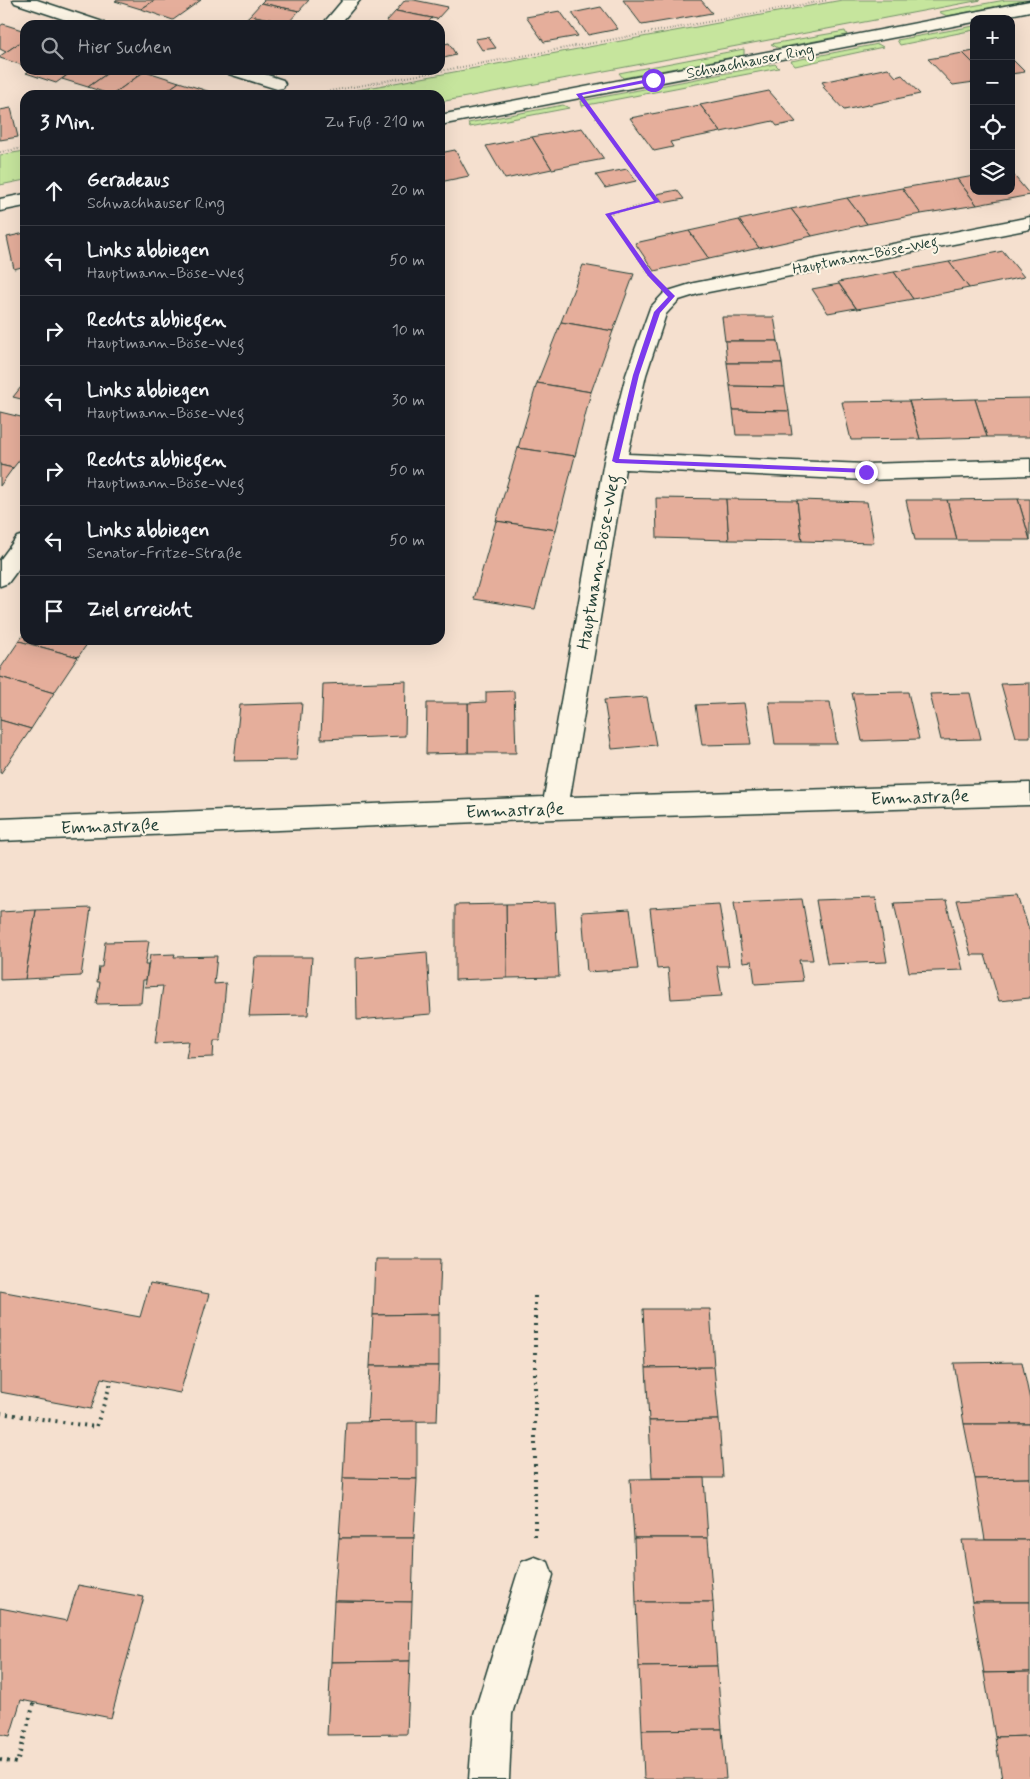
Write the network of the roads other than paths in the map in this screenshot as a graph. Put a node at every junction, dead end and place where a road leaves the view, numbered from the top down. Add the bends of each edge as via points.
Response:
1 (21, 0) edge
2 (352, 0) edge
3 (1030, 6) edge
4 (82, 20) edge
5 (334, 20) edge
6 (246, 75) edge
7 (286, 75) edge
8 (277, 89) edge
9 (445, 119) edge
10 (20, 201) edge
11 (0, 205) edge
12 (1030, 223) edge
13 (616, 461) junction
14 (1030, 467) edge
15 (20, 549) edge
16 (0, 576) edge
17 (1030, 794) edge
18 (556, 808) junction
19 (0, 830) edge
20 (535, 1575) road end
21 (489, 1779) edge

1 - 4 street
2 - 5 street
3 - 9 street, Schwachhauser Ring
6 - 8 street
7 - 8 street
10 - 11 street
12 - 13 street, Hauptmann-Böse-Weg via 672,296 657,312 636,375
13 - 14 street via 866,472
13 - 18 street, Hauptmann-Böse-Weg
15 - 16 street
17 - 18 street, Emmastraße
18 - 19 street, Emmastraße
20 - 21 street via 492,1714

